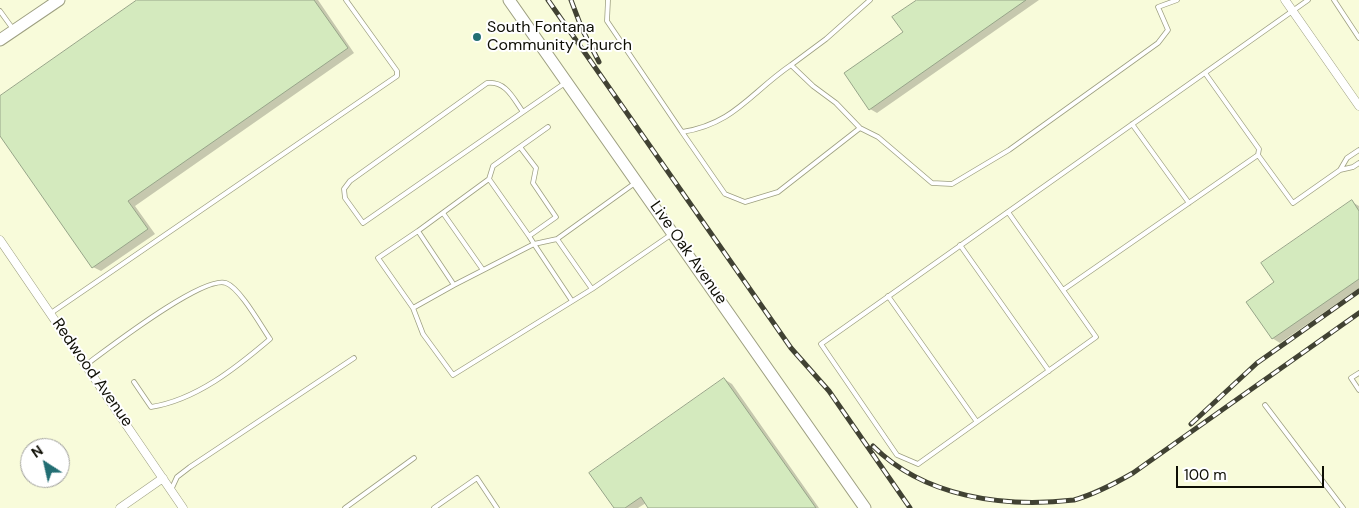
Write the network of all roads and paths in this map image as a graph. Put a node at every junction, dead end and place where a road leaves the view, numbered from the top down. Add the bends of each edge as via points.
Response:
1 (58, 0) edge
2 (346, 0) edge
3 (509, 0) edge
4 (608, 0) edge
5 (870, 0) edge
6 (1177, 0) edge
7 (1285, 0) edge
8 (1308, 0) edge
9 (1334, 0) edge
10 (0, 11) edge
11 (1293, 11) junction
12 (14, 31) junction
13 (1359, 38) edge
14 (0, 40) edge
15 (791, 66) junction
16 (1205, 73) junction
17 (567, 81) junction
18 (1359, 106) edge
19 (523, 112) junction
20 (1132, 124) junction
21 (548, 127) dead end
22 (860, 128) junction
23 (682, 132) junction
24 (520, 146) junction
25 (1359, 150) edge
26 (1258, 155) junction
27 (1359, 163) edge
28 (1340, 170) junction
29 (489, 180) junction
30 (638, 181) junction
31 (1188, 203) junction
32 (1008, 212) junction
33 (443, 213) junction
34 (418, 231) junction
35 (674, 233) junction
36 (529, 236) junction
37 (557, 239) junction
38 (0, 240) edge
39 (534, 244) junction
40 (960, 245) junction
41 (483, 270) junction
42 (454, 284) junction
43 (592, 289) junction
44 (1063, 290) junction
45 (888, 296) junction
46 (572, 301) junction
47 (413, 308) junction
48 (51, 313) junction
49 (354, 358) dead end
50 (87, 364) junction
51 (1049, 371) junction
52 (1359, 373) edge
53 (134, 382) dead end
54 (1359, 390) edge
55 (1265, 405) dead end
56 (977, 422) junction
57 (414, 458) dead end
58 (163, 478) junction
59 (171, 490) junction
60 (125, 507) edge
61 (183, 508) edge
62 (345, 508) edge
63 (434, 508) edge
64 (498, 508) edge
65 (865, 508) edge
66 (1343, 508) edge

1 - 12 street
2 - 48 lane via 397,71 397,76
3 - 17 street, Live Oak Avenue
4 - 23 lane via 607,21
5 - 15 lane
6 - 22 lane via 1158,7 1168,30 1158,43 1009,150 952,184 932,183 884,142
7 - 11 street
8 - 11 lane
9 - 13 lane
10 - 12 lane
11 - 16 lane
11 - 18 street
12 - 14 street
15 - 22 lane via 836,103
15 - 23 lane via 722,120 701,129
16 - 20 lane
16 - 26 lane via 1258,149
17 - 19 lane
17 - 30 street, Live Oak Avenue
19 - 19 lane via 505,86 487,82 350,180 344,189 345,198 363,223
20 - 31 lane
20 - 32 lane
21 - 24 lane
22 - 23 lane via 778,192 745,202 725,194
24 - 29 lane via 494,166
24 - 36 lane via 536,168 533,183 556,217
25 - 28 lane
26 - 28 lane via 1293,203
26 - 31 lane
27 - 28 lane
29 - 33 lane
29 - 36 lane
30 - 35 street, Live Oak Avenue
30 - 37 lane
31 - 44 lane
32 - 40 lane
32 - 44 lane
33 - 34 lane
33 - 41 lane
34 - 42 lane
34 - 47 lane via 378,258
35 - 43 lane
35 - 65 street, Live Oak Avenue
36 - 39 lane
37 - 39 lane
37 - 43 lane
38 - 48 street, Redwood Avenue
39 - 41 lane
39 - 46 lane
40 - 45 lane
40 - 51 lane
41 - 42 lane
42 - 47 lane
43 - 46 lane
44 - 51 lane via 1096,337
45 - 56 lane
45 - 56 lane via 820,344 897,455 918,464
46 - 47 lane via 453,375 423,334
48 - 50 street, Redwood Avenue
49 - 59 lane via 190,467 177,477
50 - 53 lane via 166,307 213,283 225,282 234,287 270,339 236,368 168,404 151,407
50 - 58 street, Redwood Avenue
51 - 56 lane
52 - 54 lane via 1351,378
55 - 66 lane
57 - 62 lane
58 - 59 street, Redwood Avenue
58 - 60 street
59 - 61 street, Redwood Avenue
63 - 64 lane via 477,478

